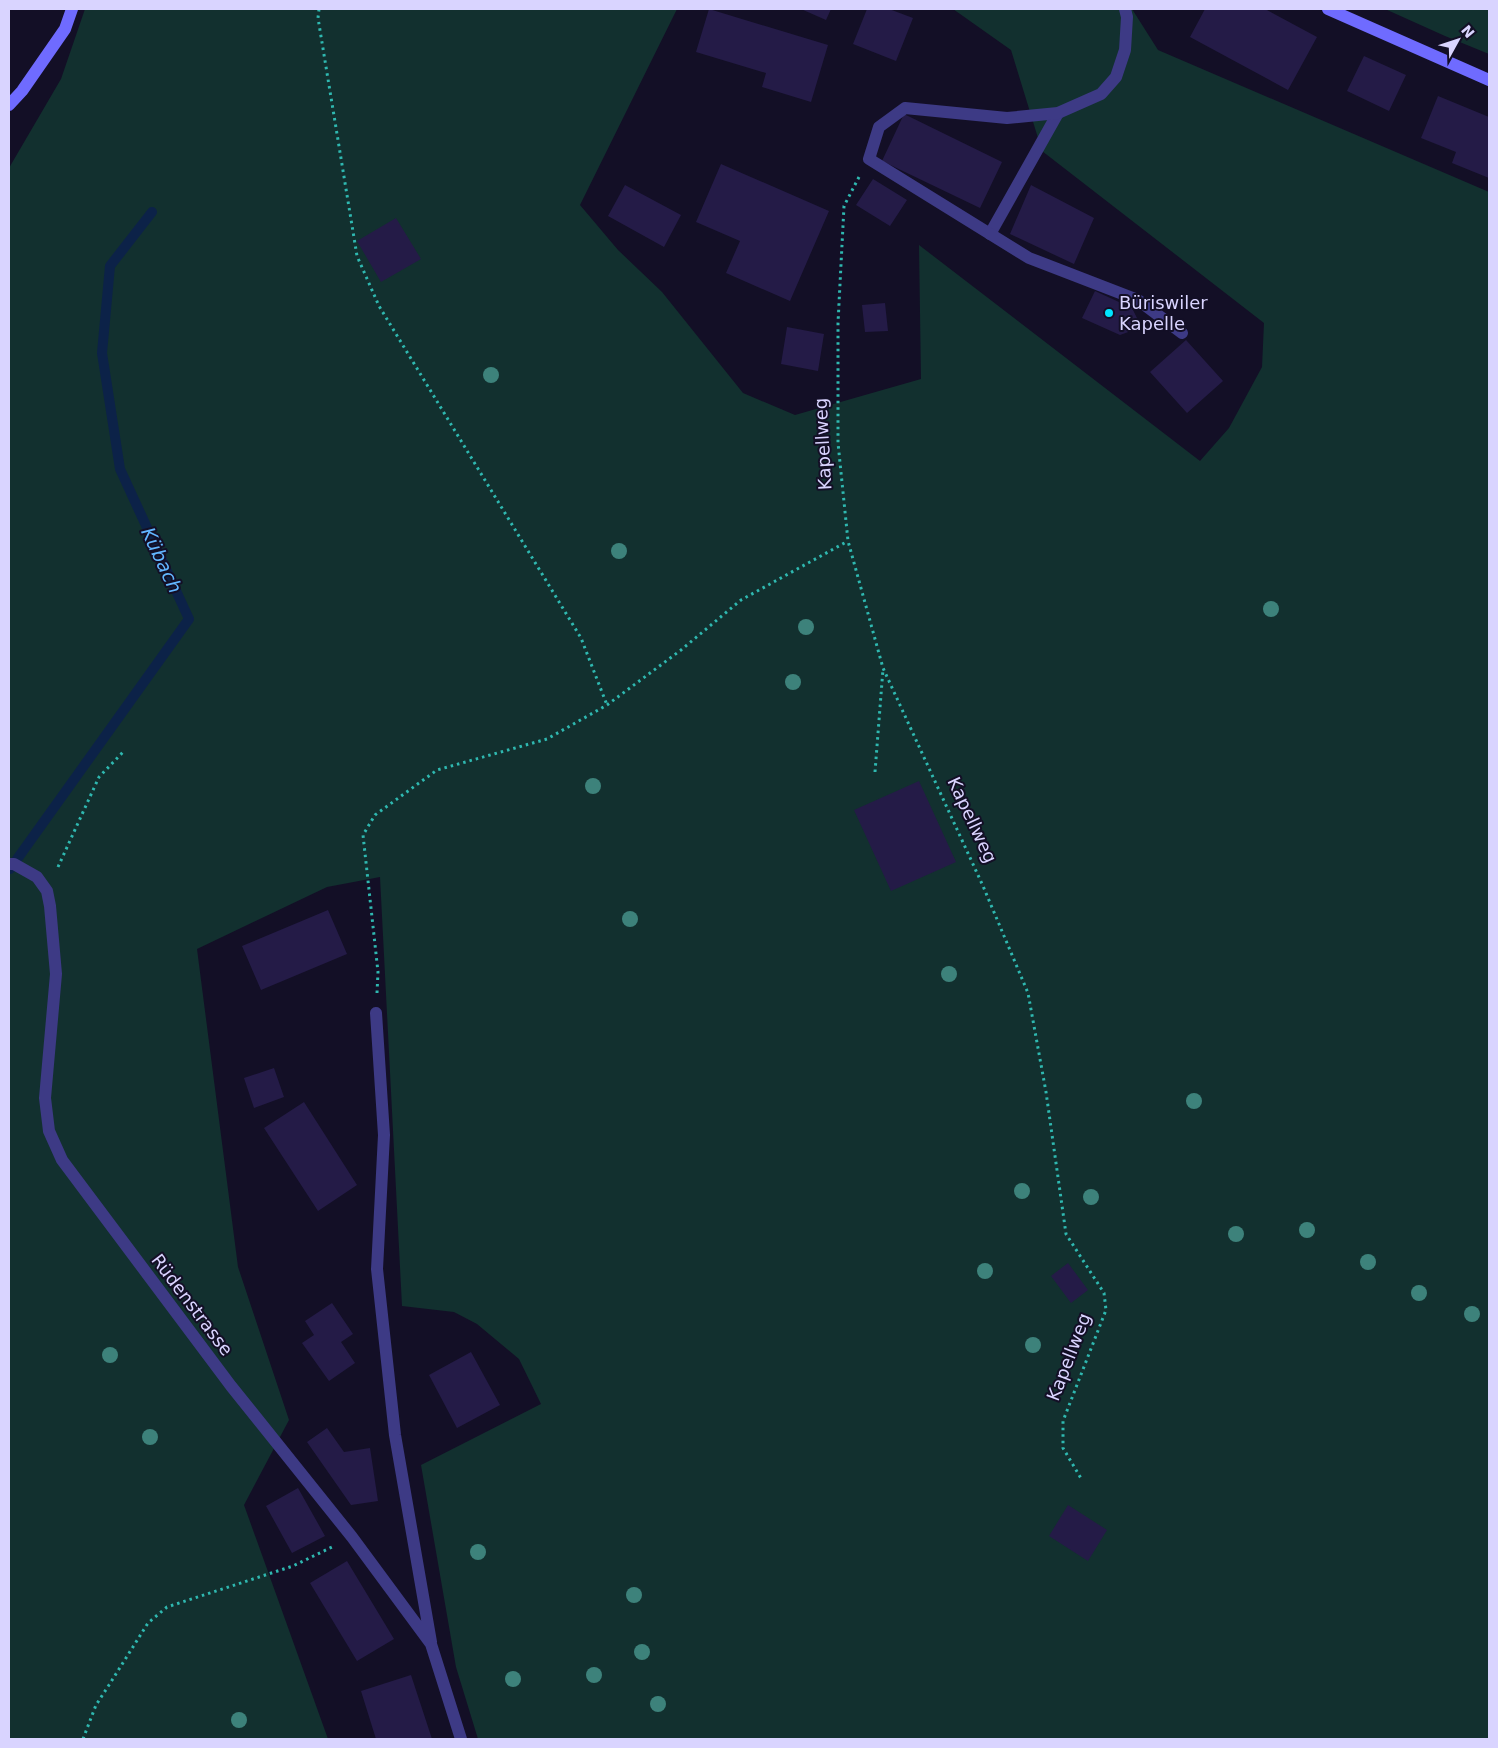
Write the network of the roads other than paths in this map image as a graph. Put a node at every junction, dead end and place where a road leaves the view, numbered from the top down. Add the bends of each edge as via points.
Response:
1 (72, 9) edge
2 (1125, 9) edge
3 (1328, 9) edge
4 (1489, 80) edge
5 (9, 105) edge
6 (1058, 113) junction
7 (990, 234) junction
8 (1182, 333) dead end
9 (9, 864) edge
10 (376, 1013) road end
11 (431, 1644) junction
12 (461, 1739) edge

1 - 5 street via 65,29
2 - 6 street via 1125,50 1116,77 1101,94
3 - 4 street
6 - 7 street
6 - 7 street via 1007,118 905,108 879,127 869,159
7 - 8 street via 1029,258 1138,300
9 - 11 street, Rüdenstrasse via 37,877 47,890 50,906 56,974 45,1098 48,1131 59,1153 231,1386 352,1537
10 - 11 street via 384,1135 378,1269 395,1435
11 - 12 street, Rüdenstrasse

